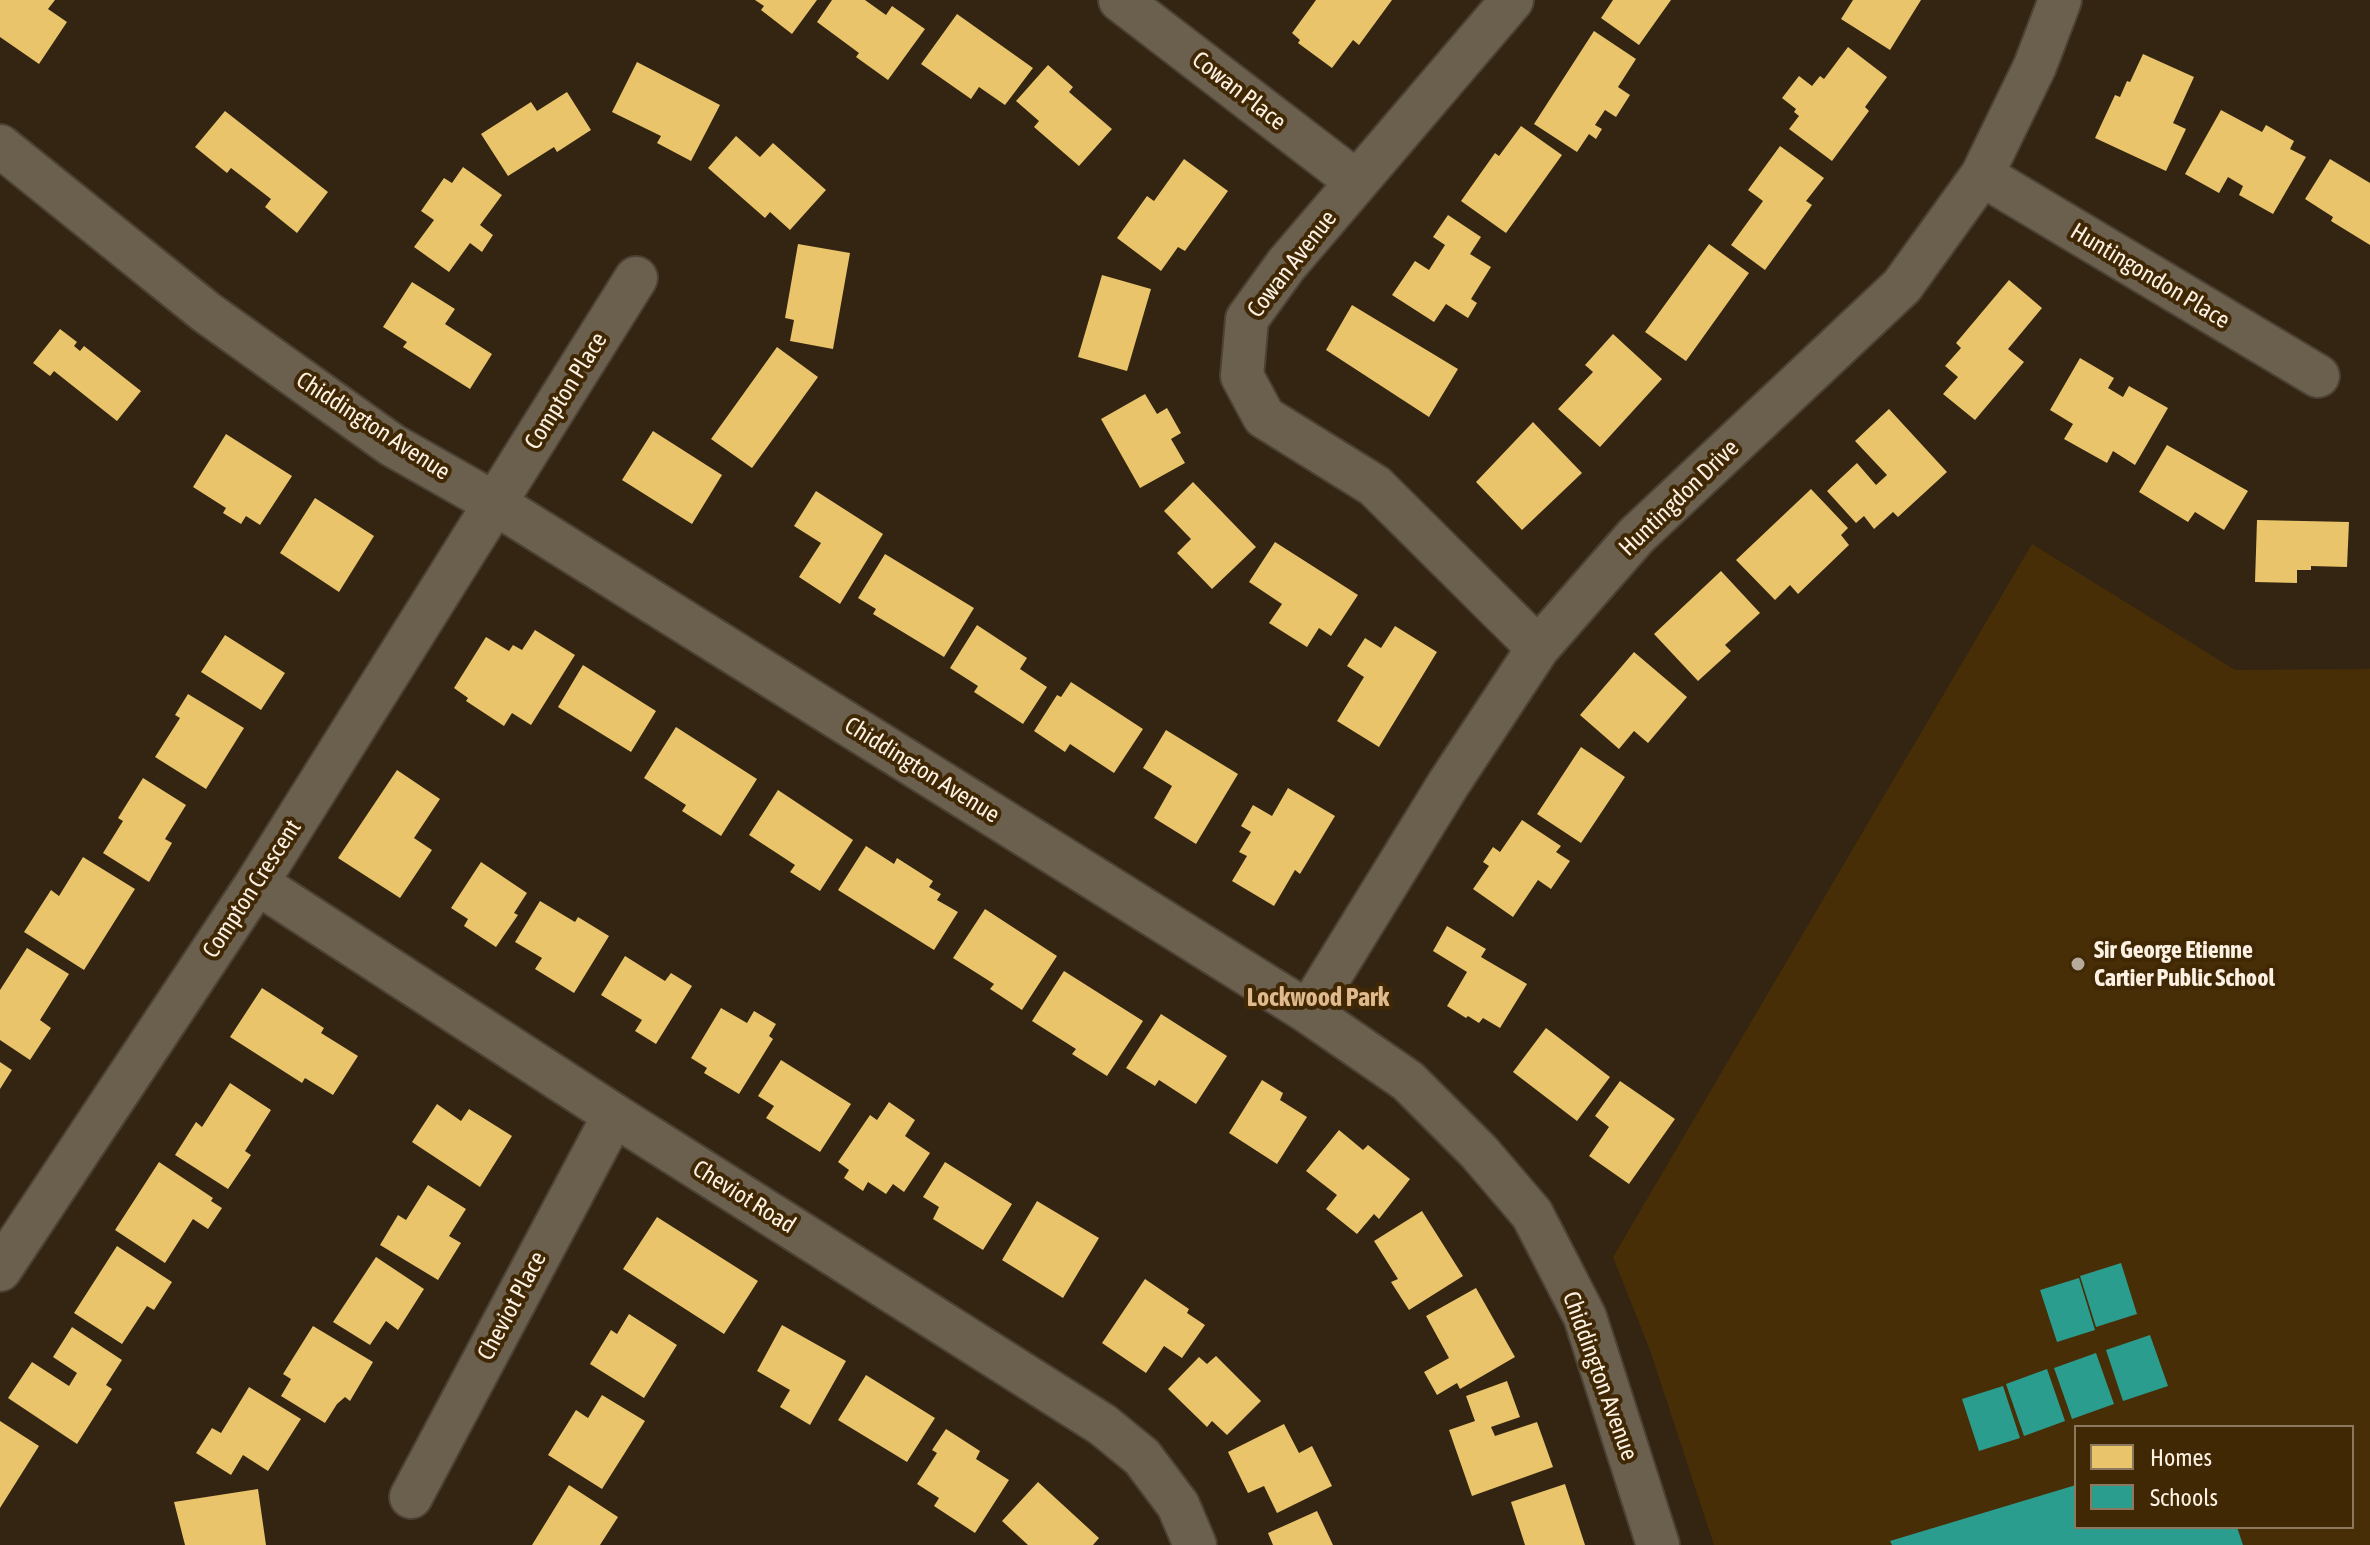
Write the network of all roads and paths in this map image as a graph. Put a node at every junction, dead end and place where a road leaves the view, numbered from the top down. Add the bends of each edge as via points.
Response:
1 (1120, 0) edge
2 (1512, 0) edge
3 (2060, 0) edge
4 (0, 146) edge
5 (1982, 175) junction
6 (1357, 182) junction
7 (636, 278) dead end
8 (2318, 376) dead end
9 (496, 504) junction
10 (1538, 648) junction
11 (257, 883) junction
12 (1308, 1012) junction
13 (614, 1115) junction
14 (0, 1270) edge
15 (411, 1497) dead end
16 (1195, 1545) edge
17 (1658, 1545) edge

1 - 6 street, Cowan Place
2 - 6 street, Cowan Avenue
3 - 5 street, Huntingdon Drive via 2035,66
4 - 9 street, Chiddington Avenue via 219,321 392,445
5 - 8 street, Huntingondon Place
5 - 10 street, Huntingdon Drive via 1902,286 1636,536
6 - 10 street, Cowan Avenue via 1247,319 1242,376 1264,417 1375,486
7 - 9 street, Compton Place
9 - 11 street, Compton Crescent
9 - 12 street, Chiddington Avenue
10 - 12 street, Huntingdon Drive
11 - 13 street, Cheviot Road
11 - 14 street, Compton Crescent
12 - 17 street, Chiddington Avenue via 1408,1081 1532,1214 1585,1317
13 - 15 street, Cheviot Place
13 - 16 street, Cheviot Road via 1103,1425 1142,1457 1178,1505

